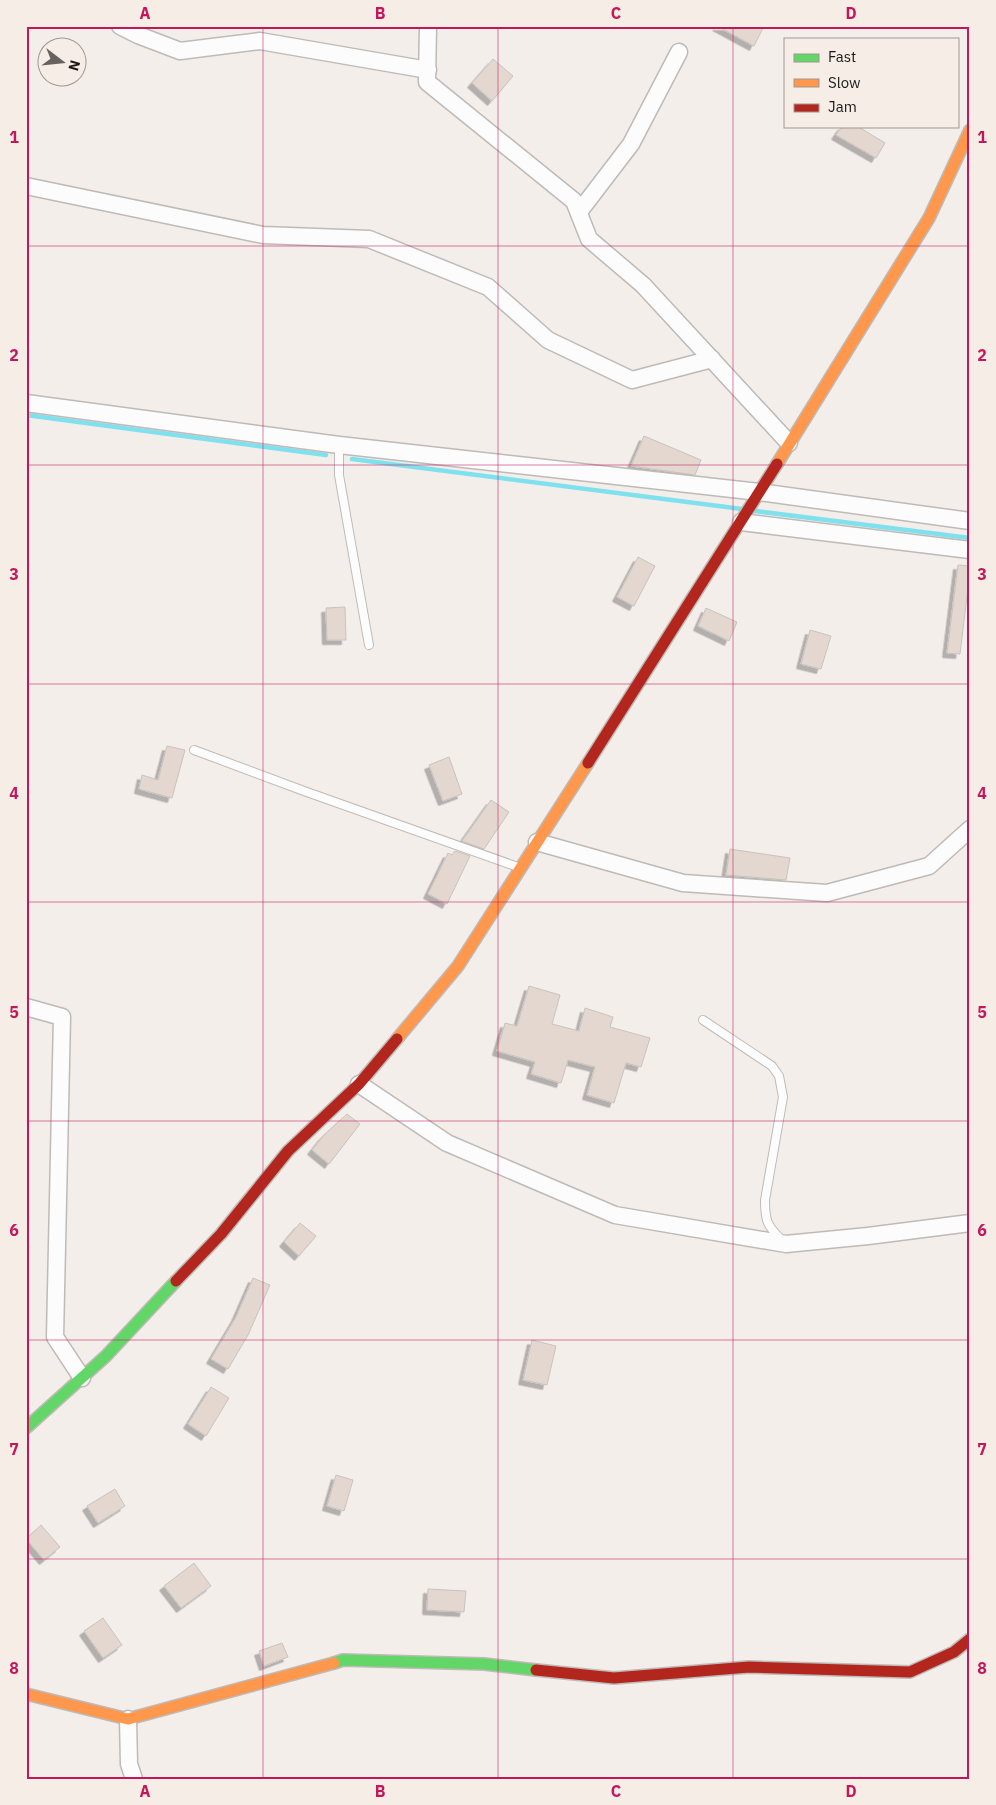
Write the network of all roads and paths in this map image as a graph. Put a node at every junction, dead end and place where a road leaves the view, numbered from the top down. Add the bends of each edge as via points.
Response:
1 (120, 26) edge
2 (428, 26) edge
3 (678, 52) dead end
4 (428, 70) junction
5 (970, 130) edge
6 (26, 186) edge
7 (579, 212) junction
8 (712, 359) junction
9 (26, 403) edge
10 (789, 443) junction
11 (339, 445) junction
12 (756, 496) junction
13 (970, 521) edge
14 (742, 522) junction
15 (970, 550) edge
16 (369, 645) dead end
17 (194, 750) dead end
18 (970, 829) edge
19 (537, 842) junction
20 (520, 868) junction
21 (26, 1007) edge
22 (703, 1020) dead end
23 (359, 1084) junction
24 (970, 1223) edge
25 (786, 1244) junction
26 (82, 1378) junction
27 (26, 1428) edge
28 (970, 1639) edge
29 (26, 1694) edge
30 (128, 1719) junction
31 (134, 1779) edge

1 - 4 street via 180,51 260,41
2 - 4 street
3 - 7 street via 631,144
4 - 7 street via 428,82 574,200
5 - 10 street via 929,218
6 - 8 street via 263,235 369,239 488,287 548,340 632,380
7 - 8 street via 590,239 643,285
8 - 10 street
9 - 11 street
10 - 12 street
11 - 12 street
11 - 16 lane via 339,475
12 - 13 street
12 - 14 street
14 - 15 street
14 - 19 street
17 - 20 lane
18 - 19 street via 929,866 827,893 683,883
19 - 20 street
20 - 23 street via 458,966
21 - 26 street via 62,1016 55,1337
22 - 25 lane via 772,1066 779,1076 783,1097 765,1200 765,1217 769,1228
23 - 25 street via 448,1143 615,1215
23 - 26 street via 288,1151 221,1234
24 - 25 street
26 - 27 street
28 - 30 street via 954,1652 910,1672 749,1667 614,1678 484,1664 343,1660
29 - 30 street
30 - 31 street via 129,1764

